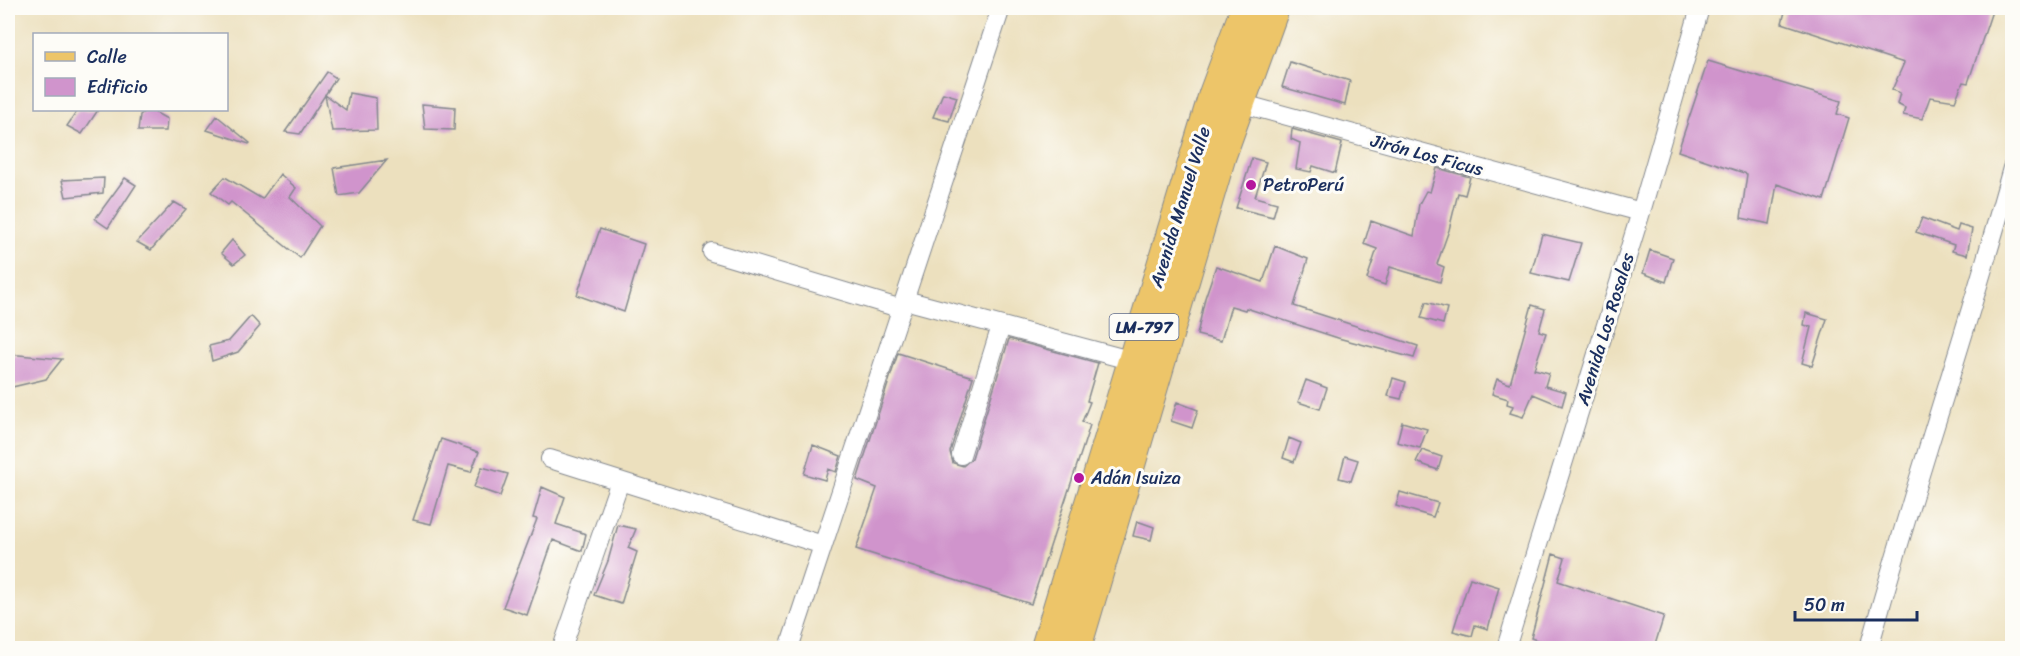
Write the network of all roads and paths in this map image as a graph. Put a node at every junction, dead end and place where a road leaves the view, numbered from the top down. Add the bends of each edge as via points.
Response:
1 (1000, 8) edge
2 (1246, 8) edge
3 (1274, 8) edge
4 (1700, 8) edge
5 (1226, 99) junction
6 (2013, 168) edge
7 (1641, 212) junction
8 (712, 252) dead end
9 (904, 305) junction
10 (1001, 326) junction
11 (1133, 362) junction
12 (961, 455) dead end
13 (550, 459) dead end
14 (620, 481) junction
15 (823, 545) junction
16 (562, 648) edge
17 (789, 648) edge
18 (1046, 648) edge
19 (1076, 648) edge
20 (1506, 648) edge
21 (1869, 648) edge

1 - 9 street
2 - 5 main road, Avenida Manuel Valle / LM-797
3 - 5 main road, Avenida Manuel Valle / LM-797
4 - 7 street, Avenida Los Rosales
5 - 7 street, Jirón Los Ficus
5 - 11 main road, Avenida Manuel Valle / LM-797
5 - 19 main road, Avenida Manuel Valle / LM-797
6 - 21 street via 1899,537
7 - 20 street, Avenida Los Rosales
8 - 9 street
9 - 10 street
9 - 15 street
10 - 11 street
10 - 12 street
11 - 18 main road, Avenida Manuel Valle / LM-797
13 - 14 street
14 - 15 street
14 - 16 street
15 - 17 street

